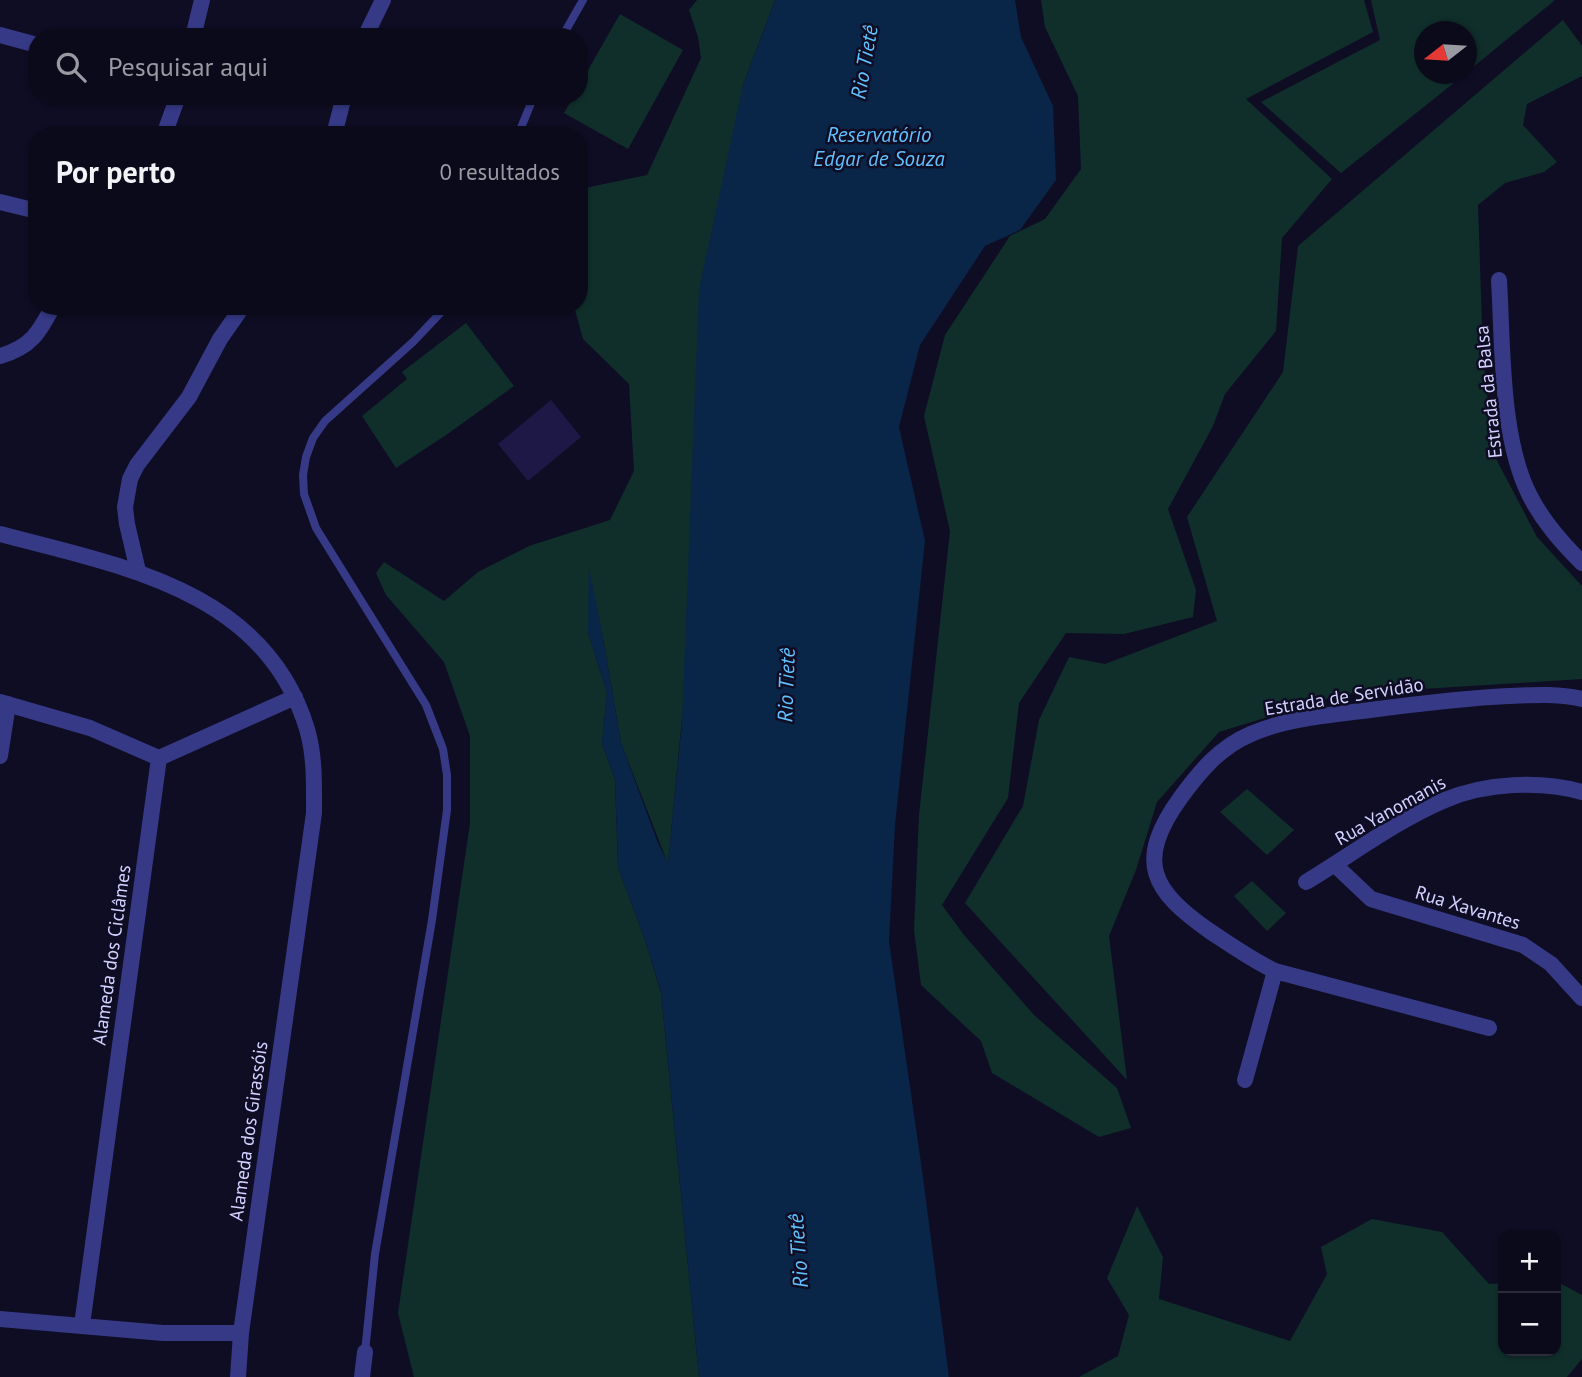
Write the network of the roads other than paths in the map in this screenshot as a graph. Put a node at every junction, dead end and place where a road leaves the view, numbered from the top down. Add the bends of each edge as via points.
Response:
1 (202, 0) edge
2 (383, 0) edge
3 (583, 0) edge
4 (195, 28) edge
5 (369, 28) edge
6 (567, 28) edge
7 (0, 35) edge
8 (28, 43) edge
9 (175, 105) edge
10 (342, 105) edge
11 (530, 105) edge
12 (167, 126) edge
13 (336, 126) edge
14 (522, 126) edge
15 (0, 202) edge
16 (28, 209) edge
17 (1499, 280) dead end
18 (48, 315) edge
19 (237, 315) edge
20 (439, 315) edge
21 (0, 356) edge
22 (0, 534) edge
23 (1582, 564) edge
24 (138, 571) junction
25 (295, 697) junction
26 (1582, 699) edge
27 (4, 703) edge
28 (0, 756) edge
29 (159, 758) junction
30 (1582, 792) edge
31 (1335, 865) junction
32 (1306, 882) dead end
33 (1275, 971) junction
34 (1582, 998) edge
35 (1489, 1028) dead end
36 (1245, 1080) dead end
37 (0, 1319) edge
38 (82, 1325) junction
39 (241, 1333) junction
40 (365, 1352) joint
41 (239, 1377) edge
42 (362, 1377) edge

1 - 4 street
2 - 5 street
3 - 6 lane
7 - 8 street
9 - 12 street
10 - 13 street
11 - 14 lane
15 - 16 street
17 - 23 street, Estrada da Balsa via 1510,431 1519,472 1544,519
18 - 21 street via 27,345
19 - 24 street via 189,397 130,479 125,507
20 - 40 lane via 325,421 313,438 303,475 304,494 316,528 426,705 443,749 447,775 447,810 432,920 375,1254
22 - 24 street, Alameda dos Girassóis
24 - 25 street, Alameda dos Girassóis via 195,596 228,617 264,651
25 - 29 street
25 - 39 street, Alameda dos Girassóis via 311,748 314,813
26 - 33 street, Estrada de Servidão via 1478,697 1320,717 1252,733 1217,755 1195,778 1162,828 1156,876 1169,898 1190,917
27 - 28 street
27 - 29 street via 90,727
29 - 38 street, Alameda dos Ciclâmes
30 - 31 street, Rua Yanomanis via 1555,786 1476,790 1445,800
31 - 32 street, Rua Yanomanis
31 - 34 street, Rua Xavantes via 1371,899 1523,945 1551,964
33 - 35 street, Estrada de Servidão
33 - 36 street
37 - 38 street
38 - 39 street via 187,1334
39 - 41 street, Alameda dos Girassóis
40 - 42 street

